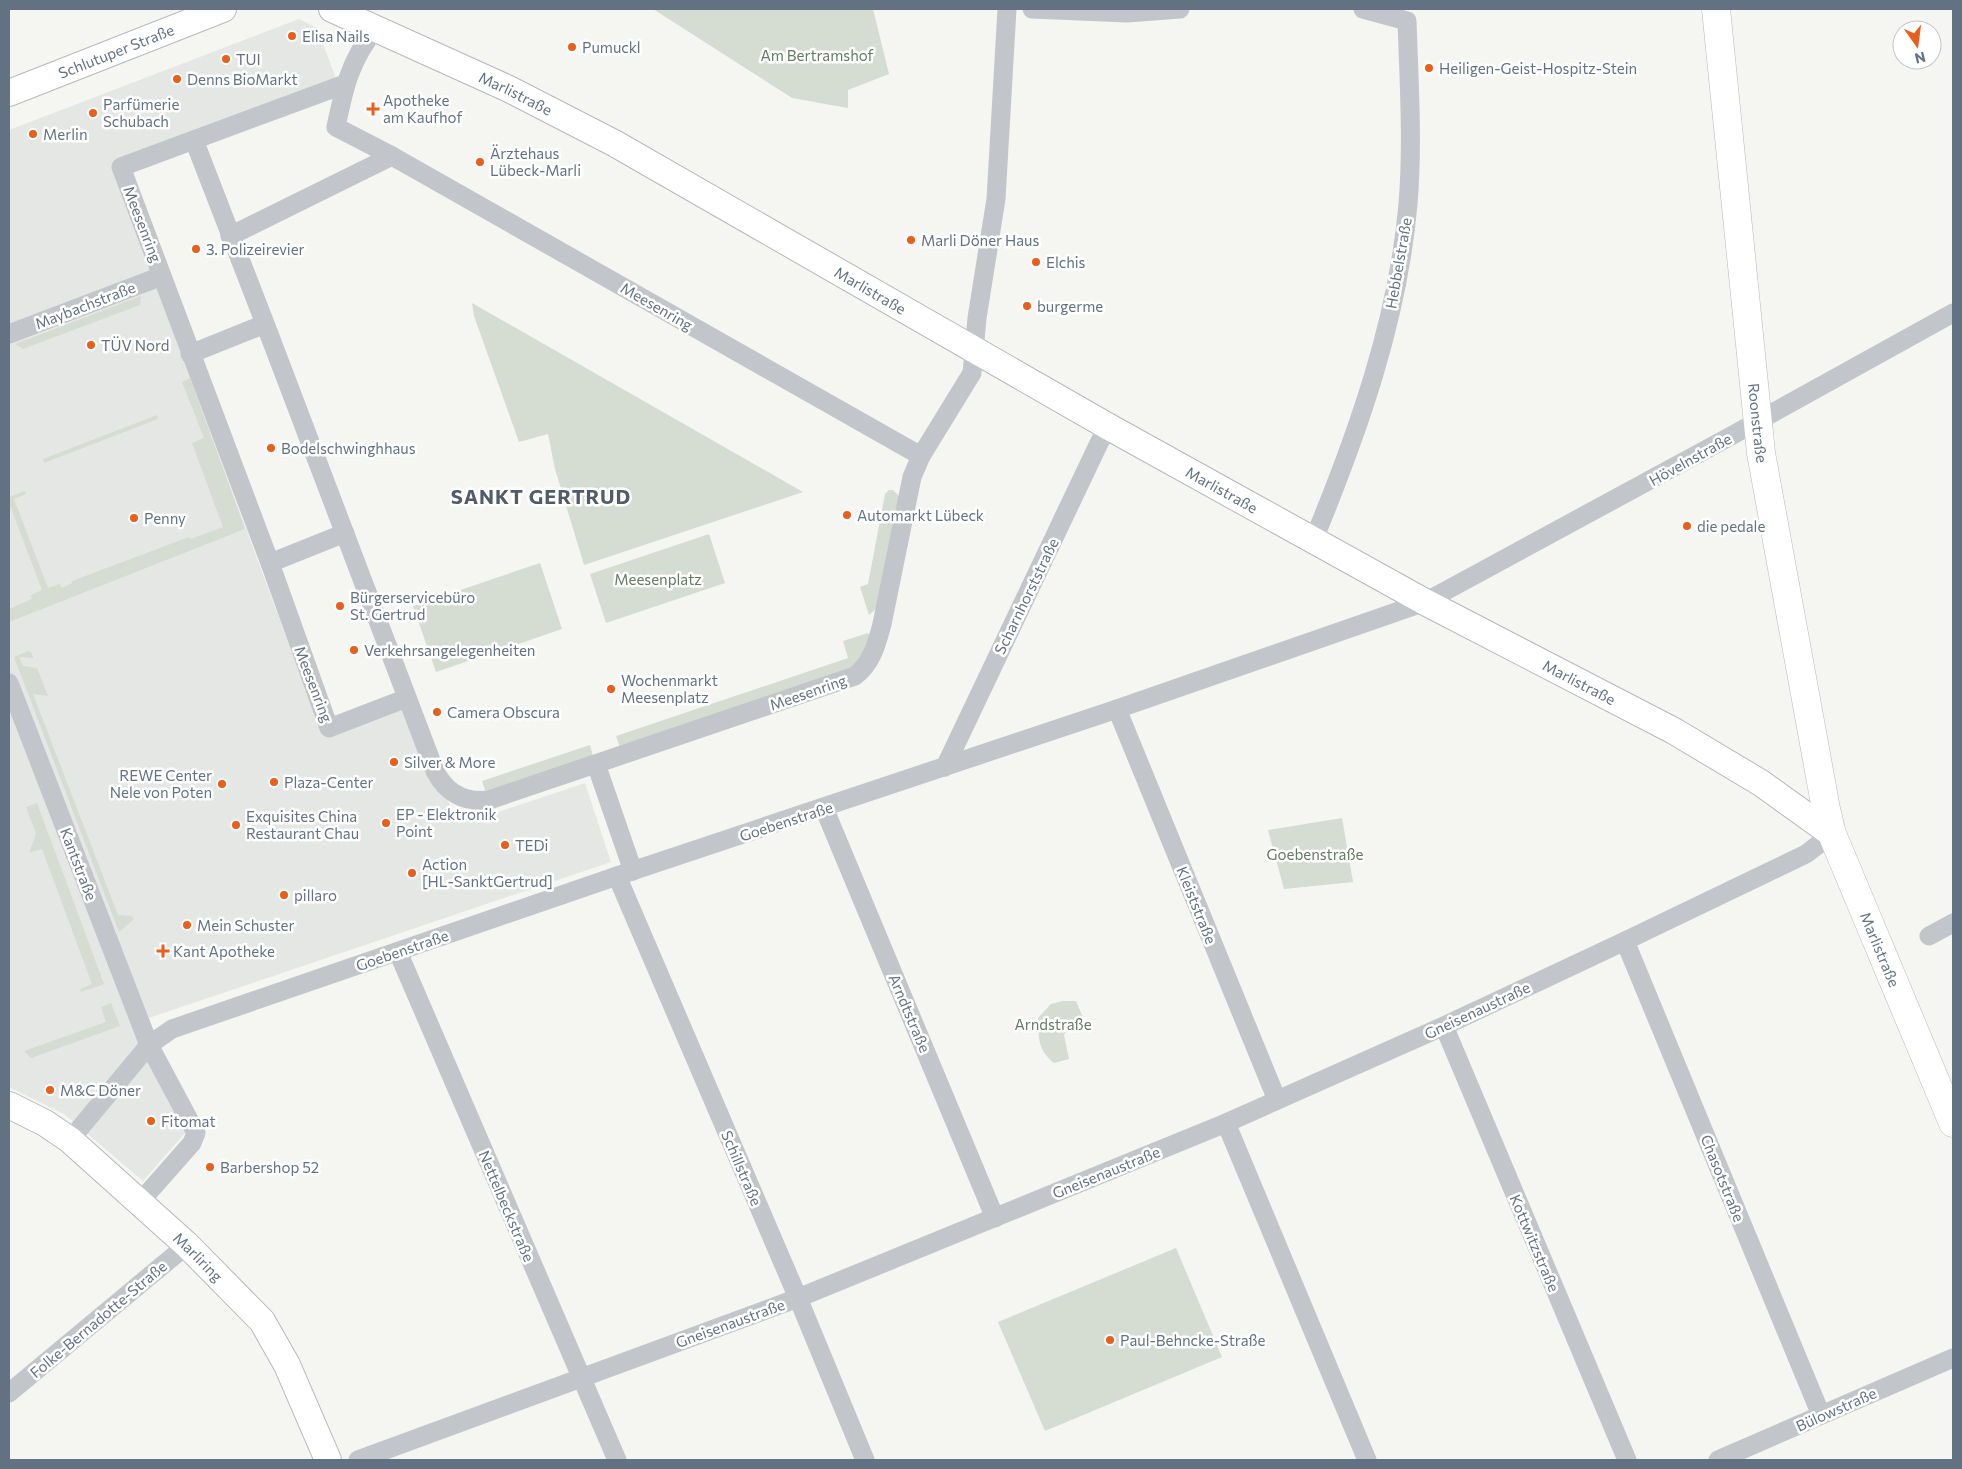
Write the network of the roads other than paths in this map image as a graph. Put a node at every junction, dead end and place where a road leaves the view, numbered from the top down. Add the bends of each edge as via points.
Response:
1 (223, 9) edge
2 (332, 9) edge
3 (1007, 9) edge
4 (1032, 9) edge
5 (1180, 9) edge
6 (1363, 9) edge
7 (1716, 9) edge
8 (1406, 15) edge
9 (376, 19) edge
10 (345, 84) junction
11 (9, 93) edge
12 (194, 140) junction
13 (392, 156) junction
14 (230, 236) junction
15 (162, 276) junction
16 (1953, 313) edge
17 (265, 324) junction
18 (9, 334) edge
19 (974, 350) junction
20 (190, 354) junction
21 (1756, 422) junction
22 (1109, 427) junction
23 (921, 456) junction
24 (345, 533) junction
25 (1314, 539) junction
26 (270, 563) junction
27 (1426, 602) junction
28 (9, 683) edge
29 (407, 698) junction
30 (1117, 709) junction
31 (596, 764) junction
32 (945, 767) junction
33 (824, 808) junction
34 (1832, 834) junction
35 (625, 873) junction
36 (1953, 923) edge
37 (1929, 936) dead end
38 (1625, 941) junction
39 (398, 952) junction
40 (1444, 1026) junction
41 (149, 1045) junction
42 (1277, 1100) junction
43 (9, 1105) edge
44 (1226, 1123) junction
45 (1953, 1123) edge
46 (70, 1140) junction
47 (140, 1202) junction
48 (995, 1218) junction
49 (187, 1245) junction
50 (798, 1298) junction
51 (1953, 1358) edge
52 (580, 1377) junction
53 (9, 1393) edge
54 (1821, 1415) junction
55 (328, 1460) edge
56 (358, 1460) edge
57 (617, 1460) edge
58 (865, 1460) edge
59 (1367, 1460) edge
60 (1627, 1460) edge
61 (1718, 1460) edge

1 - 11 main road, Schlutuper Straße
2 - 9 main road, Marlistraße
3 - 19 street via 996,199
4 - 5 street via 1127,13
6 - 8 street, Hebbelstraße
7 - 21 main road, Roonstraße
8 - 25 street, Hebbelstraße via 1410,166 1397,282 1358,427
9 - 10 street, Meesenring
9 - 19 main road, Marlistraße via 614,143
10 - 12 street, Meesenring
10 - 13 street, Meesenring via 336,127
12 - 14 street, Meesenring
12 - 15 street, Meesenring via 121,167
13 - 14 street
13 - 23 street, Meesenring
14 - 17 street, Meesenring
15 - 18 street, Maybachstraße
15 - 20 street, Meesenring
16 - 21 street, Hövelnstraße
17 - 20 street
17 - 24 street, Meesenring
19 - 22 main road, Marlistraße
19 - 23 street, Meesenring via 972,373
20 - 26 street, Meesenring
21 - 27 street, Hövelnstraße
21 - 34 main road, Roonstraße
22 - 25 main road, Marlistraße
22 - 32 street, Scharnhorststraße
23 - 31 street, Meesenring via 912,477 878,640 861,672
24 - 26 street
24 - 29 street, Meesenring
25 - 27 main road, Marlistraße
26 - 29 street, Meesenring via 329,728
27 - 30 street, Goebenstraße
27 - 34 main road, Marlistraße via 1674,731 1761,783
28 - 41 street, Kantstraße
29 - 31 street, Meesenring via 438,778 448,790 463,798 489,800
30 - 32 street, Goebenstraße
30 - 42 street, Kleiststraße
31 - 35 street
32 - 33 street, Goebenstraße
33 - 35 street, Goebenstraße
33 - 48 street, Arndtstraße
34 - 38 street, Gneisenaustraße via 1787,864
34 - 45 main road, Marlistraße
35 - 39 street, Goebenstraße
35 - 50 street, Schillstraße
36 - 37 street
38 - 40 street, Gneisenaustraße
38 - 54 street, Chasotstraße
39 - 41 street, Goebenstraße via 172,1029
39 - 52 street, Nettelbeckstraße
40 - 42 street, Gneisenaustraße
40 - 60 street, Kottwitzstraße
41 - 46 street, Goebenstraße
41 - 47 street via 196,1133 192,1144
42 - 44 street, Gneisenaustraße
43 - 46 main road, Marliring
44 - 48 street, Gneisenaustraße
44 - 59 street
46 - 47 main road, Marliring
47 - 49 main road, Marliring
48 - 50 street, Gneisenaustraße
49 - 53 street, Folke-Bernadotte-Straße
49 - 55 main road, Marliring via 262,1322 287,1365
50 - 52 street, Gneisenaustraße
50 - 58 street, Schillstraße
51 - 54 street, Bülowstraße
52 - 56 street, Gneisenaustraße
52 - 57 street, Nettelbeckstraße
54 - 61 street, Bülowstraße

